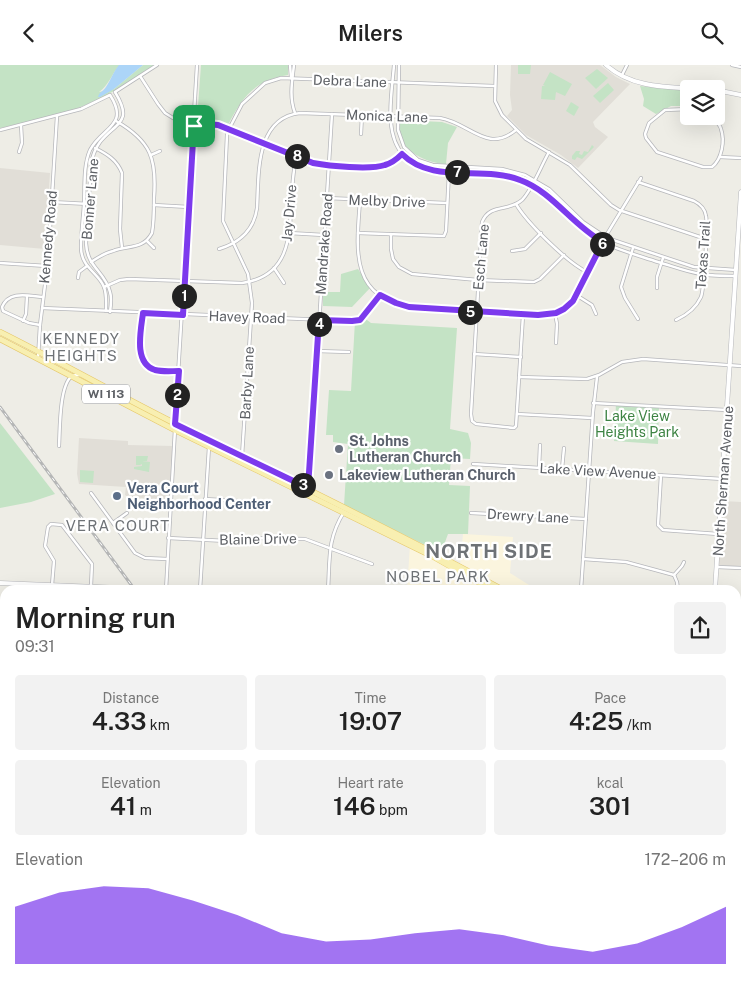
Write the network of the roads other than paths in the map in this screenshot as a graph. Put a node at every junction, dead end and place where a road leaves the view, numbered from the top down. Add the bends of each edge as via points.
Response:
1 (157, 65) edge
2 (197, 65) edge
3 (290, 65) edge
4 (294, 65) edge
5 (394, 65) edge
6 (399, 65) edge
7 (496, 65) edge
8 (606, 65) edge
9 (627, 65) edge
10 (732, 65) edge
11 (741, 67) edge
12 (140, 76) junction
13 (621, 76) junction
14 (292, 78) junction
15 (393, 82) junction
16 (398, 83) junction
17 (494, 86) junction
18 (680, 87) edge
19 (115, 92) junction
20 (725, 92) edge
21 (110, 95) junction
22 (741, 95) edge
23 (680, 109) edge
24 (296, 113) junction
25 (332, 114) junction
26 (362, 115) junction
27 (57, 116) junction
28 (391, 116) junction
29 (397, 117) junction
30 (116, 121) junction
31 (120, 123) junction
32 (194, 123) junction
33 (22, 125) junction
34 (718, 125) edge
35 (229, 129) junction
36 (0, 130) edge
37 (516, 130) junction
38 (360, 134) dead end
39 (264, 143) junction
40 (93, 146) junction
41 (97, 148) junction
42 (406, 150) junction
43 (160, 151) dead end
44 (20, 152) dead end
45 (549, 152) junction
46 (402, 154) junction
47 (151, 155) junction
48 (297, 156) junction
49 (720, 157) junction
50 (741, 158) edge
51 (328, 165) junction
52 (449, 167) junction
53 (449, 172) junction
54 (641, 178) dead end
55 (534, 179) junction
56 (638, 182) junction
57 (531, 185) junction
58 (741, 192) edge
59 (326, 198) junction
60 (360, 199) junction
61 (51, 202) junction
62 (84, 203) junction
63 (447, 203) junction
64 (89, 204) junction
65 (516, 204) junction
66 (154, 205) junction
67 (189, 207) junction
68 (621, 211) junction
69 (289, 233) junction
70 (358, 233) junction
71 (541, 233) junction
72 (391, 234) junction
73 (324, 235) junction
74 (605, 237) junction
75 (706, 239) junction
76 (147, 241) junction
77 (603, 242) junction
78 (234, 243) junction
79 (122, 248) junction
80 (154, 248) dead end
81 (633, 248) junction
82 (218, 249) dead end
83 (739, 250) edge
84 (512, 251) dead end
85 (631, 253) junction
86 (564, 255) junction
87 (663, 257) junction
88 (0, 263) edge
89 (91, 263) junction
90 (661, 263) junction
91 (47, 266) junction
92 (86, 266) junction
93 (274, 268) junction
94 (704, 268) junction
95 (736, 270) junction
96 (587, 272) junction
97 (704, 275) junction
98 (735, 276) junction
99 (78, 278) dead end
100 (478, 280) junction
101 (184, 281) junction
102 (250, 282) junction
103 (284, 283) dead end
104 (108, 285) junction
105 (104, 287) junction
106 (657, 288) dead end
107 (380, 295) junction
108 (576, 295) junction
109 (27, 296) junction
110 (43, 297) junction
111 (42, 308) junction
112 (106, 311) junction
113 (110, 311) junction
114 (476, 312) junction
115 (143, 313) junction
116 (556, 313) junction
117 (596, 314) dead end
118 (183, 315) junction
119 (523, 315) junction
120 (250, 317) junction
121 (638, 319) dead end
122 (319, 320) junction
123 (676, 320) dead end
124 (23, 321) junction
125 (40, 325) junction
126 (0, 332) edge
127 (0, 339) edge
128 (556, 343) dead end
129 (38, 351) junction
130 (317, 351) junction
131 (350, 352) dead end
132 (474, 354) junction
133 (520, 357) junction
134 (38, 358) junction
135 (730, 364) junction
136 (741, 366) edge
137 (179, 371) junction
138 (82, 375) junction
139 (72, 376) junction
140 (597, 376) junction
141 (519, 377) junction
142 (593, 403) junction
143 (727, 410) junction
144 (517, 414) junction
145 (592, 418) junction
146 (175, 424) junction
147 (175, 430) junction
148 (540, 445) dead end
149 (59, 446) dead end
150 (209, 447) junction
151 (564, 448) dead end
152 (242, 456) junction
153 (242, 463) junction
154 (473, 464) dead end
155 (538, 468) junction
156 (562, 469) junction
157 (589, 471) junction
158 (661, 475) junction
159 (723, 479) junction
160 (308, 491) junction
161 (91, 493) dead end
162 (205, 499) junction
163 (255, 502) dead end
164 (345, 510) junction
165 (127, 513) dead end
166 (471, 513) dead end
167 (586, 519) junction
168 (113, 523) junction
169 (720, 534) junction
170 (168, 538) junction
171 (203, 540) junction
172 (330, 548) junction
173 (167, 559) junction
174 (583, 559) junction
175 (684, 562) dead end
176 (372, 564) dead end
177 (449, 566) junction
178 (717, 567) junction
179 (741, 568) edge
180 (476, 575) junction
181 (674, 575) junction
182 (0, 583) edge
183 (52, 585) joint
184 (91, 585) edge
185 (166, 585) edge
186 (200, 585) edge
187 (328, 585) edge
188 (483, 585) edge
189 (494, 585) edge
190 (581, 585) edge
191 (677, 585) edge
192 (715, 585) edge

1 - 12 street
2 - 32 street
3 - 14 street
4 - 14 street
5 - 15 street
6 - 16 street
7 - 17 street
8 - 13 street
9 - 13 street
10 - 11 street
12 - 19 street
12 - 32 street via 165,113 177,121
13 - 18 street via 643,84
14 - 15 street, Debra Lane
14 - 24 street via 291,100
14 - 35 street, Debra Lane via 276,79 263,85 242,105
15 - 16 street, Debra Lane
15 - 28 street
16 - 17 street, Debra Lane
16 - 29 street
17 - 37 street via 496,105
19 - 21 street
19 - 31 street via 123,109
20 - 22 street
21 - 27 street via 87,107
21 - 30 street via 117,107
23 - 49 street via 665,110 652,120 645,134 650,145 657,152 703,167 712,167
24 - 25 street, Monica Lane
24 - 39 street via 279,120
25 - 26 street, Monica Lane
25 - 51 street, Mandrake Road
26 - 28 street, Monica Lane
26 - 38 street
27 - 33 street
27 - 61 street, Kennedy Road
28 - 29 street, Monica Lane
28 - 46 street via 394,140
29 - 37 street, Monica Lane via 443,119 493,140 508,137
29 - 42 street via 399,136
30 - 31 street
30 - 40 street, Bonner Lane
31 - 41 street, Bonner Lane
31 - 47 street via 138,135
32 - 35 street
32 - 67 street
33 - 36 street
33 - 44 street
34 - 49 street via 721,129
35 - 39 street
35 - 78 street, Barby Lane via 223,221
37 - 45 street
39 - 48 street
39 - 78 street via 256,217 247,233
40 - 41 street
40 - 62 street, Bonner Lane via 87,161
41 - 64 street, Bonner Lane via 91,165
41 - 79 street via 115,161 122,173
42 - 46 street
42 - 52 street via 426,163
43 - 47 street
45 - 55 street
45 - 68 street via 570,165
46 - 51 street via 378,167
46 - 53 street via 423,168
47 - 66 street via 155,175
48 - 51 street
48 - 69 street, Jay Drive
49 - 50 street
51 - 59 street, Mandrake Road
52 - 53 street
52 - 55 street via 502,169
53 - 57 street via 499,174
53 - 63 street
54 - 56 street
55 - 57 street
55 - 74 street
56 - 68 street
56 - 75 street, Texas Trail via 694,201 704,209
57 - 65 street
57 - 77 street via 585,231
58 - 83 street, North Sherman Avenue
59 - 60 street, Melby Drive
59 - 73 street, Mandrake Road
60 - 63 street, Melby Drive
60 - 70 street
61 - 62 street
61 - 91 street, Kennedy Road
62 - 64 street
62 - 92 street, Bonner Lane via 81,251
63 - 72 street via 446,233 442,236
64 - 89 street, Bonner Lane via 86,243
65 - 71 street
65 - 100 street, Esch Lane via 493,210 484,218
66 - 67 street
66 - 76 street via 152,233
67 - 101 street
68 - 74 street
68 - 75 street
69 - 73 street
69 - 93 street, Jay Drive via 288,245
70 - 72 street
70 - 107 street via 360,266 368,283
71 - 84 street via 525,249
71 - 86 street
72 - 100 street via 391,254 407,272
73 - 122 street, Mandrake Road
74 - 77 street
74 - 81 street
75 - 94 street, Texas Trail
76 - 79 street
76 - 80 street
77 - 85 street
77 - 96 street
78 - 82 street
78 - 102 street, Barby Lane
79 - 89 street
81 - 85 street
81 - 87 street
83 - 95 street, North Sherman Avenue
85 - 90 street
85 - 121 street via 621,287
86 - 96 street
86 - 100 street via 534,282
87 - 90 street
87 - 94 street
88 - 91 street
89 - 92 street
89 - 104 street, Bonner Lane
90 - 97 street
90 - 106 street
91 - 110 street, Kennedy Road
92 - 99 street
92 - 105 street
93 - 102 street, Jay Drive
93 - 103 street
94 - 95 street
94 - 97 street, Texas Trail
95 - 98 street, North Sherman Avenue
96 - 108 street
97 - 98 street
97 - 123 street, Texas Trail via 699,301 687,315
98 - 135 street, North Sherman Avenue
100 - 114 street, Esch Lane
101 - 102 street
101 - 104 street via 126,279
101 - 118 street
102 - 120 street, Barby Lane
104 - 105 street
104 - 113 street
105 - 112 street
107 - 114 street via 409,307
107 - 122 street, Havey Road via 360,320
108 - 116 street
108 - 117 street via 592,305
109 - 110 street
109 - 124 street
109 - 124 street via 10,297 2,304 2,309
110 - 111 street, Kennedy Road
111 - 112 street, Havey Road
111 - 125 street, Kennedy Road
112 - 113 street, Havey Road
113 - 115 street, Havey Road
114 - 119 street
114 - 132 street, Esch Lane
115 - 118 street, Havey Road
115 - 137 street via 140,349 145,364 155,369
116 - 119 street
116 - 128 street
118 - 120 street, Havey Road
118 - 137 street
119 - 133 street
120 - 122 street, Havey Road
120 - 152 street, Barby Lane
122 - 130 street, Mandrake Road
124 - 125 street
125 - 129 street, Kennedy Road
126 - 129 main road, WI 113
127 - 134 main road, WI 113
129 - 134 street, Kennedy Road
129 - 138 main road, WI 113
130 - 131 street
130 - 160 street, Mandrake Road
132 - 133 street
132 - 144 street, Esch Lane via 471,416 474,423 479,426 515,427
133 - 141 street
134 - 139 main road, WI 113
135 - 136 street
135 - 140 street via 636,359
135 - 143 street, North Sherman Avenue
137 - 146 street
138 - 139 street
138 - 146 main road, WI 113
139 - 147 main road, WI 113
139 - 149 street via 63,395
140 - 141 street via 574,380
140 - 142 street
141 - 144 street
142 - 143 street
142 - 145 street
143 - 159 street, North Sherman Avenue
144 - 145 street
145 - 157 street
146 - 147 street
146 - 152 main road, WI 113
147 - 150 main road, WI 113
147 - 170 street
148 - 155 street
150 - 153 main road, WI 113
150 - 162 street
151 - 156 street
152 - 153 street, Barby Lane
152 - 160 main road, WI 113
153 - 160 main road, WI 113
154 - 155 street, Lake View Avenue
155 - 156 street, Lake View Avenue
156 - 157 street, Lake View Avenue
157 - 158 street, Lake View Avenue
157 - 167 street
158 - 159 street, Lake View Avenue
158 - 169 street via 660,528
159 - 169 street, North Sherman Avenue
160 - 164 main road, WI 113
161 - 168 street
162 - 163 street
162 - 171 street
164 - 172 street via 332,535
164 - 177 main road, WI 113
164 - 180 main road, WI 113
165 - 168 street
166 - 167 street, Drewry Lane
167 - 174 street
168 - 173 street via 138,555
169 - 178 street, North Sherman Avenue
170 - 171 street, Blaine Drive
170 - 173 street
171 - 172 street, Blaine Drive via 305,539
171 - 186 street
172 - 176 street, Blaine Drive
172 - 187 street
173 - 185 street
174 - 181 street via 626,562
174 - 190 street
175 - 181 street
177 - 180 main road
177 - 188 main road, WI 113
178 - 179 street
178 - 192 street, North Sherman Avenue
180 - 189 main road, WI 113
181 - 191 street
182 - 183 street
183 - 184 street via 54,561 45,544 51,524 64,527 92,564

